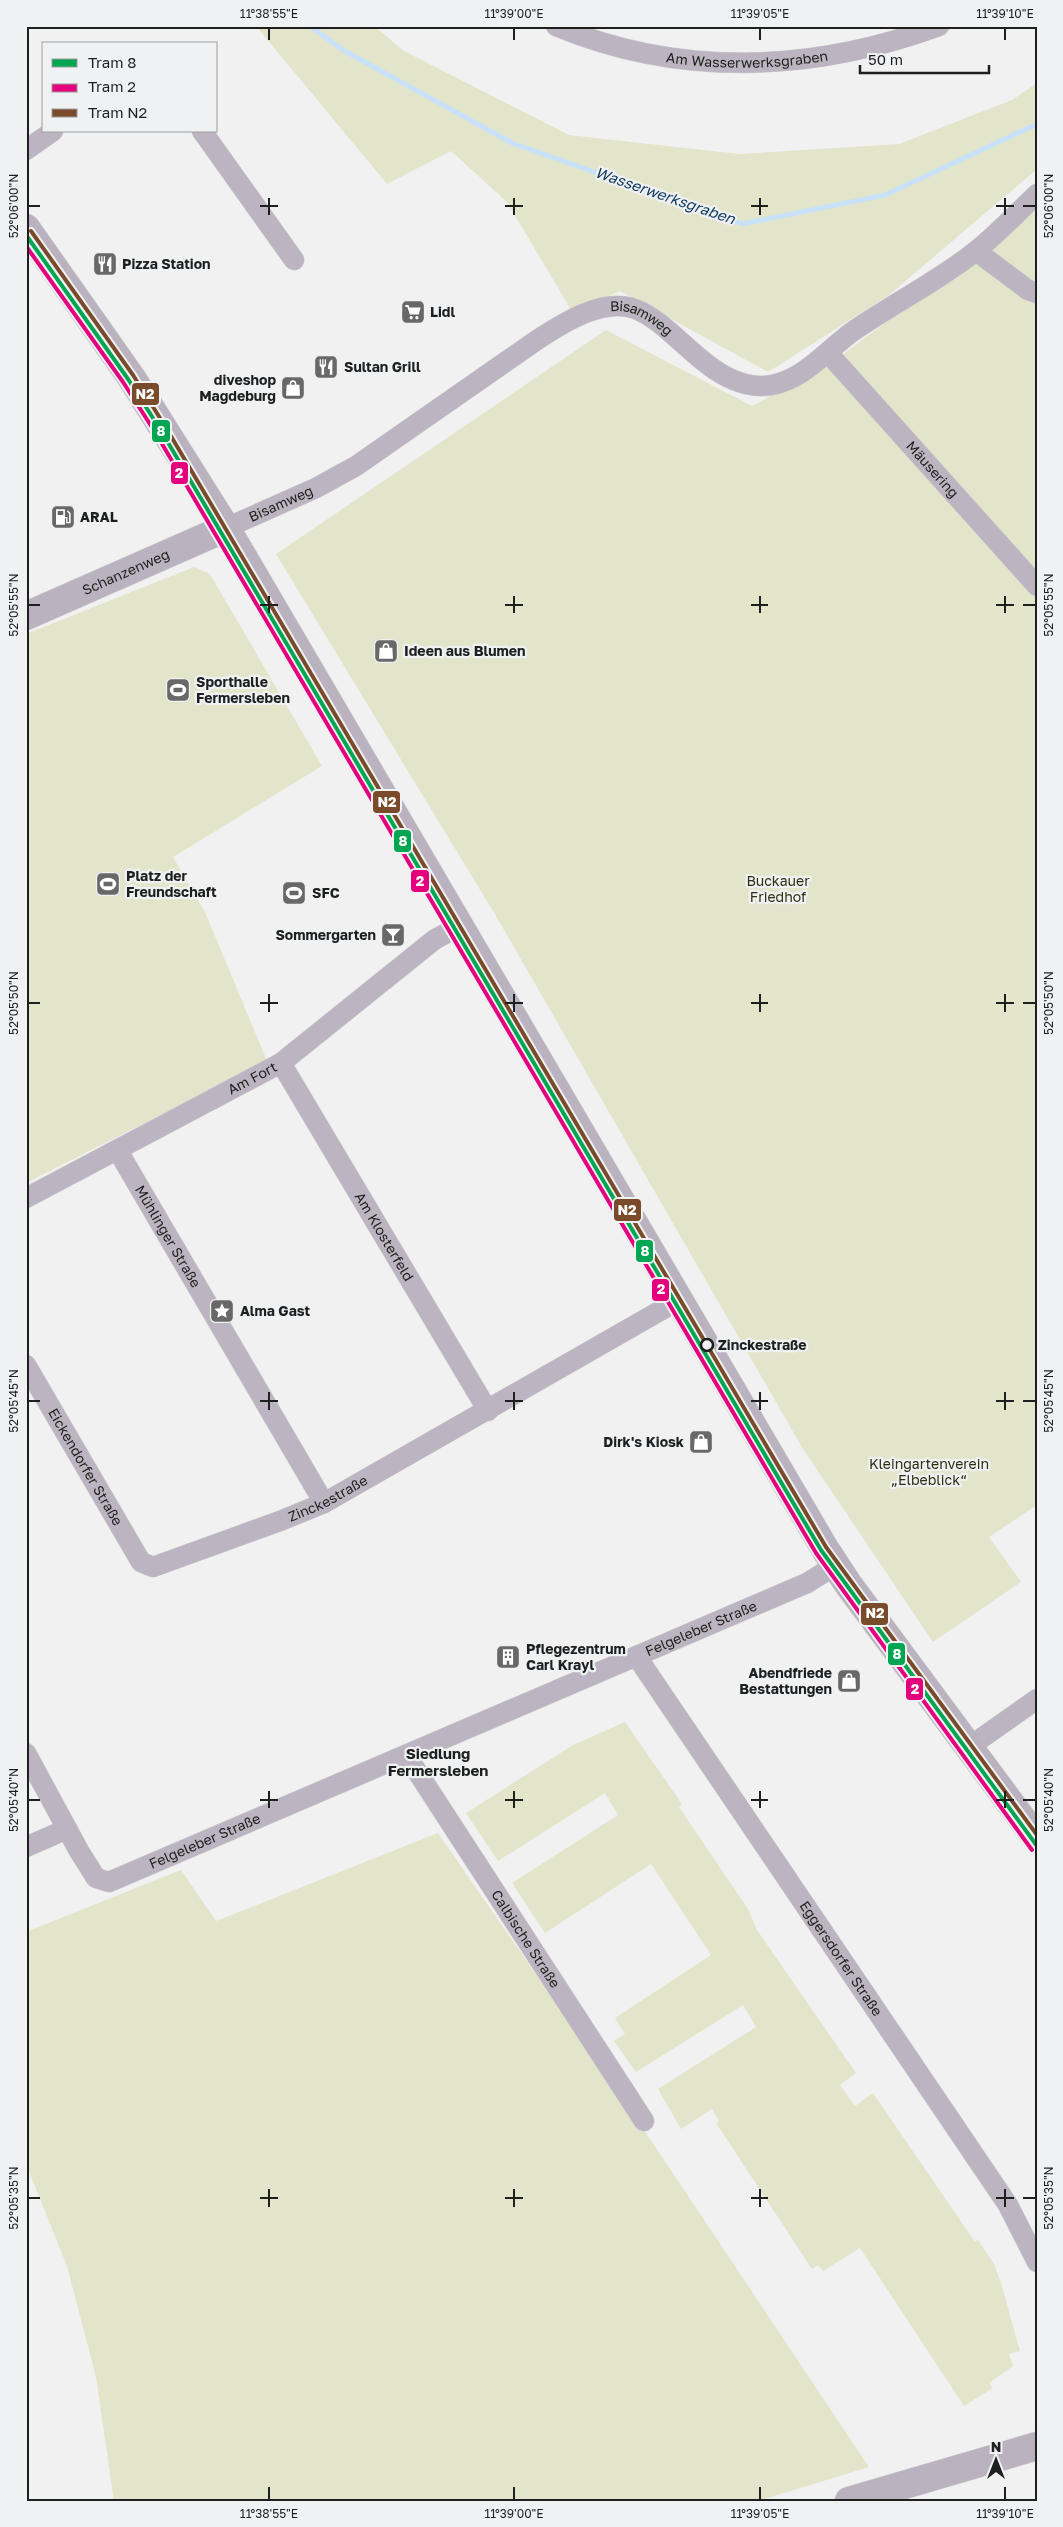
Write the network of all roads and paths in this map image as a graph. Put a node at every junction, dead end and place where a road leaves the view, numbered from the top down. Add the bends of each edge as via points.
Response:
1 (556, 26) edge
2 (939, 26) edge
3 (52, 132) edge
4 (203, 132) edge
5 (26, 150) edge
6 (1037, 194) edge
7 (26, 228) edge
8 (976, 251) junction
9 (294, 260) dead end
10 (1037, 293) edge
11 (829, 354) junction
12 (226, 528) junction
13 (1037, 586) edge
14 (26, 616) edge
15 (459, 926) junction
16 (280, 1063) junction
17 (118, 1151) junction
18 (26, 1198) edge
19 (679, 1300) junction
20 (26, 1365) edge
21 (488, 1411) junction
22 (324, 1503) junction
23 (836, 1565) junction
24 (147, 1566) joint
25 (638, 1657) junction
26 (1037, 1699) edge
27 (969, 1747) junction
28 (26, 1753) edge
29 (407, 1756) junction
30 (67, 1829) junction
31 (1037, 1839) edge
32 (26, 1847) edge
33 (644, 2122) dead end
34 (1037, 2262) edge
35 (1037, 2446) edge
36 (849, 2501) edge

1 - 2 street, Am Wasserwerksgraben via 635,52 707,63 774,64 839,55 904,39
3 - 5 street
4 - 9 street
6 - 8 street, Bisamweg
7 - 12 main road via 130,377
8 - 10 street via 1028,290
8 - 11 street, Bisamweg via 851,333
11 - 12 street, Bisamweg via 797,376 777,384 759,386 740,382 718,372 635,309 608,306 555,328 356,466 316,488
11 - 13 street, Mäusering
12 - 14 main road, Schanzenweg
12 - 15 main road
15 - 16 street, Am Fort via 434,940
15 - 19 main road
16 - 17 street, Am Fort
16 - 21 street, Am Klosterfeld
17 - 18 street, Am Fort
17 - 22 street, Mühlinger Straße
19 - 21 street, Zinckestraße
19 - 23 main road
20 - 24 street, Eickendorfer Straße via 141,1562
21 - 22 street, Zinckestraße
22 - 24 street, Zinckestraße via 162,1564
23 - 25 street, Felgeleber Straße via 806,1584
23 - 27 main road
25 - 29 street, Felgeleber Straße
25 - 34 street, Eggersdorfer Straße via 1008,2206
26 - 27 street
27 - 31 main road
28 - 30 street, Felgeleber Straße
29 - 30 street, Felgeleber Straße via 109,1882 96,1878
29 - 33 street, Calbische Straße
30 - 32 street
35 - 36 main road

